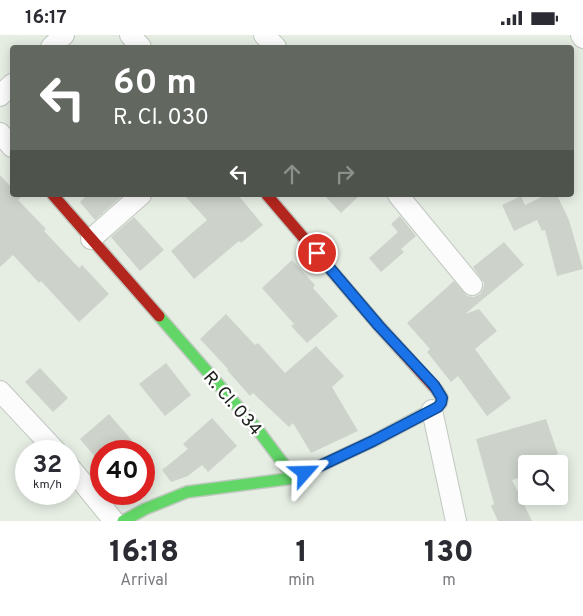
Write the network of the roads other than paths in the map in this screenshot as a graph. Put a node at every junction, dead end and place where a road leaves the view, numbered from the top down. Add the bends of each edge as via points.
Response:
1 (64, 35) edge
2 (130, 35) edge
3 (264, 35) edge
4 (53, 45) edge
5 (138, 45) edge
6 (274, 45) edge
7 (10, 86) edge
8 (0, 96) edge
9 (0, 133) edge
10 (10, 145) edge
11 (55, 197) edge
12 (139, 197) edge
13 (269, 197) edge
14 (400, 197) edge
15 (91, 239) junction
16 (472, 285) dead end
17 (0, 391) edge
18 (432, 410) junction
19 (46, 440) edge
20 (294, 478) junction
21 (80, 479) edge
22 (114, 521) edge
23 (123, 521) edge
24 (456, 521) edge

1 - 4 street
2 - 5 street
3 - 6 street
7 - 8 street
9 - 10 street
11 - 15 street, R. Cl. 034
12 - 15 street
13 - 18 street via 434,385 442,398
14 - 16 street
15 - 20 street, R. Cl. 034 via 258,430
17 - 19 street
18 - 20 street
18 - 24 street
20 - 23 street via 187,492
21 - 22 street

